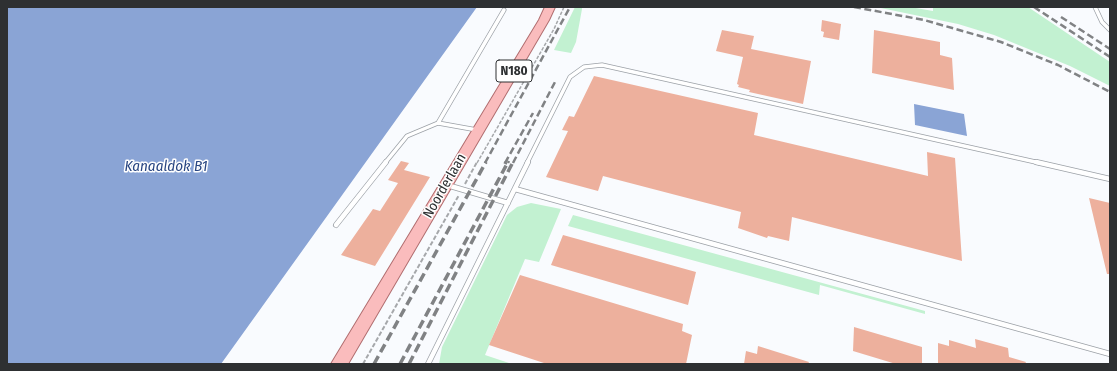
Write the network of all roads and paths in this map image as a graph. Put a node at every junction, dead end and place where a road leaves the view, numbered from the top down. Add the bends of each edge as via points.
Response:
1 (550, 7) edge
2 (1095, 7) edge
3 (504, 10) dead end
4 (1110, 30) edge
5 (438, 123) junction
6 (478, 130) junction
7 (1110, 179) edge
8 (445, 185) junction
9 (515, 189) junction
10 (508, 203) junction
11 (336, 225) dead end
12 (1110, 354) edge
13 (339, 364) edge
14 (428, 364) edge

1 - 6 main road, Noorderlaan / N180
2 - 4 lane via 1102,22
3 - 5 lane
5 - 6 lane
5 - 11 lane via 407,136
6 - 8 main road, Noorderlaan / N180
7 - 9 lane via 602,65 592,65 576,71 570,77
8 - 10 lane
8 - 13 main road, Noorderlaan / N180
9 - 10 lane
9 - 12 lane
10 - 14 lane

